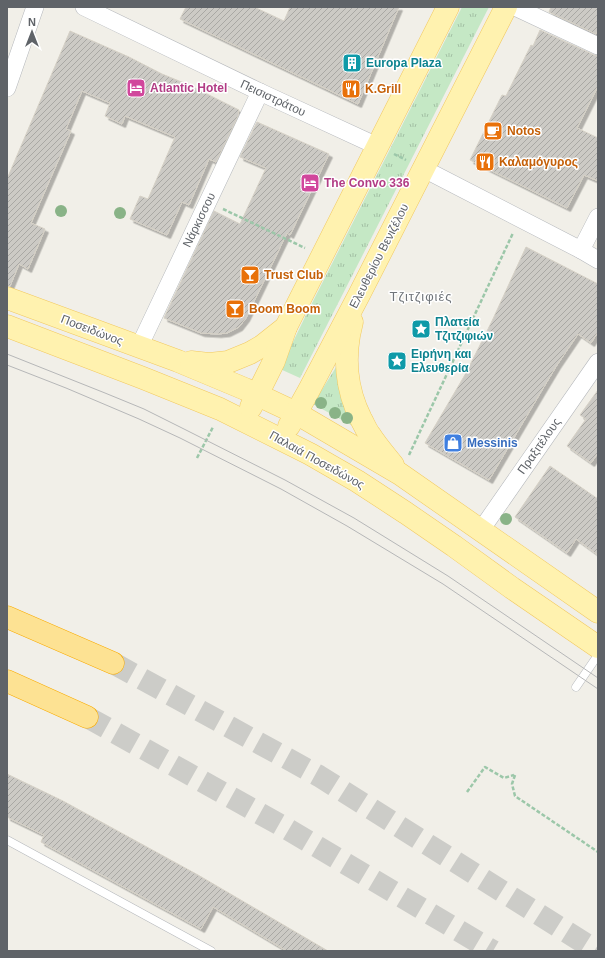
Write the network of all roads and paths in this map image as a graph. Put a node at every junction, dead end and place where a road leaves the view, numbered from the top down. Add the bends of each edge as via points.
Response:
1 (35, 7) edge
2 (84, 7) edge
3 (448, 7) edge
4 (506, 7) edge
5 (515, 7) edge
6 (598, 46) edge
7 (7, 88) edge
8 (260, 92) junction
9 (377, 146) junction
10 (424, 169) junction
11 (222, 208) dead end
12 (598, 217) edge
13 (520, 218) junction
14 (288, 240) dead end
15 (581, 250) junction
16 (598, 260) edge
17 (359, 295) junction
18 (7, 298) edge
19 (7, 326) edge
20 (286, 327) junction
21 (138, 347) junction
22 (178, 361) junction
23 (598, 362) edge
24 (258, 395) junction
25 (296, 413) junction
26 (244, 421) junction
27 (216, 422) dead end
28 (282, 439) junction
29 (197, 458) dead end
30 (400, 474) junction
31 (481, 530) junction
32 (598, 612) edge
33 (7, 617) edge
34 (596, 645) edge
35 (113, 663) tunnel mouth
36 (7, 681) edge
37 (576, 687) dead end
38 (87, 716) tunnel mouth
39 (467, 792) dead end
40 (7, 840) edge
41 (598, 852) edge
42 (211, 951) edge

1 - 7 street
2 - 8 street, Πεισιστράτου
3 - 9 main road
4 - 10 main road, Ελευθερίου Βενιζέλου
5 - 6 street
8 - 9 street, Πεισιστράτου
8 - 21 street, Νάρκισσου
9 - 10 path
9 - 20 main road
10 - 13 street
10 - 17 main road, Ελευθερίου Βενιζέλου
11 - 14 path
12 - 15 street
13 - 15 street
13 - 30 path
15 - 16 street
17 - 25 main road, Ελευθερίου Βενιζέλου
17 - 30 main road via 348,336 346,358 350,392 370,435
18 - 21 main road, Ποσειδώνος
19 - 26 main road, Παλαιά Ποσειδώνος via 150,381
20 - 22 main road via 262,346 228,362 210,364
20 - 24 main road
21 - 22 main road, Ποσειδώνος
22 - 24 main road
23 - 31 street, Πραξιτέλους
24 - 25 main road
24 - 26 main road
25 - 28 main road, Ελευθερίου Βενιζέλου
25 - 30 main road
26 - 28 main road, Παλαιά Ποσειδώνος
27 - 29 path
28 - 34 main road, Παλαιά Ποσειδώνος via 350,477 406,513
30 - 31 main road
31 - 32 main road
33 - 35 highway
34 - 37 lane
36 - 38 highway
39 - 41 path via 485,766 504,778 515,775 512,784 515,796
40 - 42 lane

